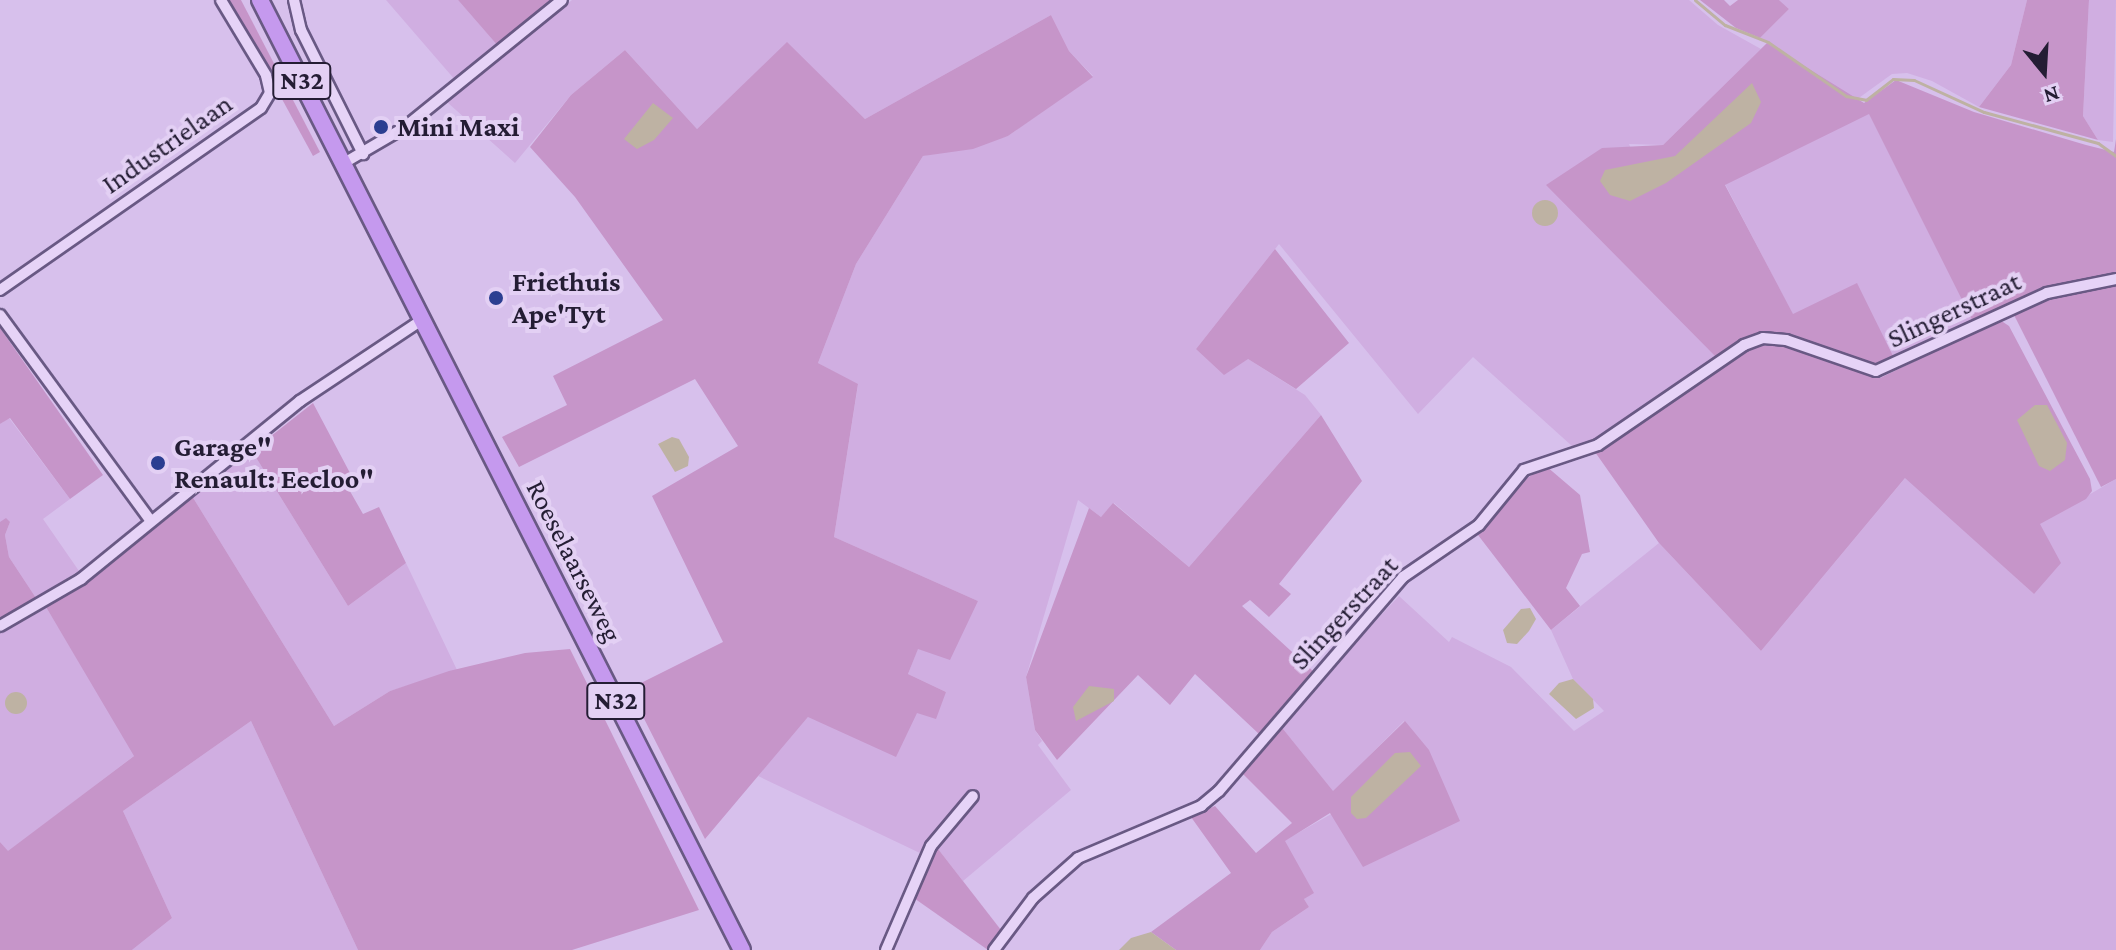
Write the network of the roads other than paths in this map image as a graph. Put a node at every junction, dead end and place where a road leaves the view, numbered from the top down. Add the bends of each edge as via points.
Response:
1 (221, 0) edge
2 (260, 0) edge
3 (294, 0) edge
4 (562, 0) edge
5 (363, 154) junction
6 (344, 163) junction
7 (2116, 279) edge
8 (0, 290) edge
9 (0, 315) edge
10 (422, 320) junction
11 (151, 521) junction
12 (0, 626) edge
13 (973, 796) dead end
14 (742, 950) edge
15 (886, 950) edge
16 (994, 950) edge

1 - 8 street, Industrielaan via 266,75 270,93 261,108
2 - 6 main road, N32
3 - 5 street via 301,30
4 - 5 street via 404,128
5 - 6 street
6 - 10 main road, Roeselaarseweg / N32
7 - 16 street, Slingerstraat via 2047,293 1876,371 1786,340 1763,338 1744,345 1598,445 1546,458 1524,470 1479,525 1403,577 1219,791 1201,806 1106,842 1071,863 1033,898
9 - 11 street
10 - 11 street via 300,401
10 - 14 main road, Roeselaarseweg / N32
11 - 12 street via 81,579
13 - 15 street via 931,846

